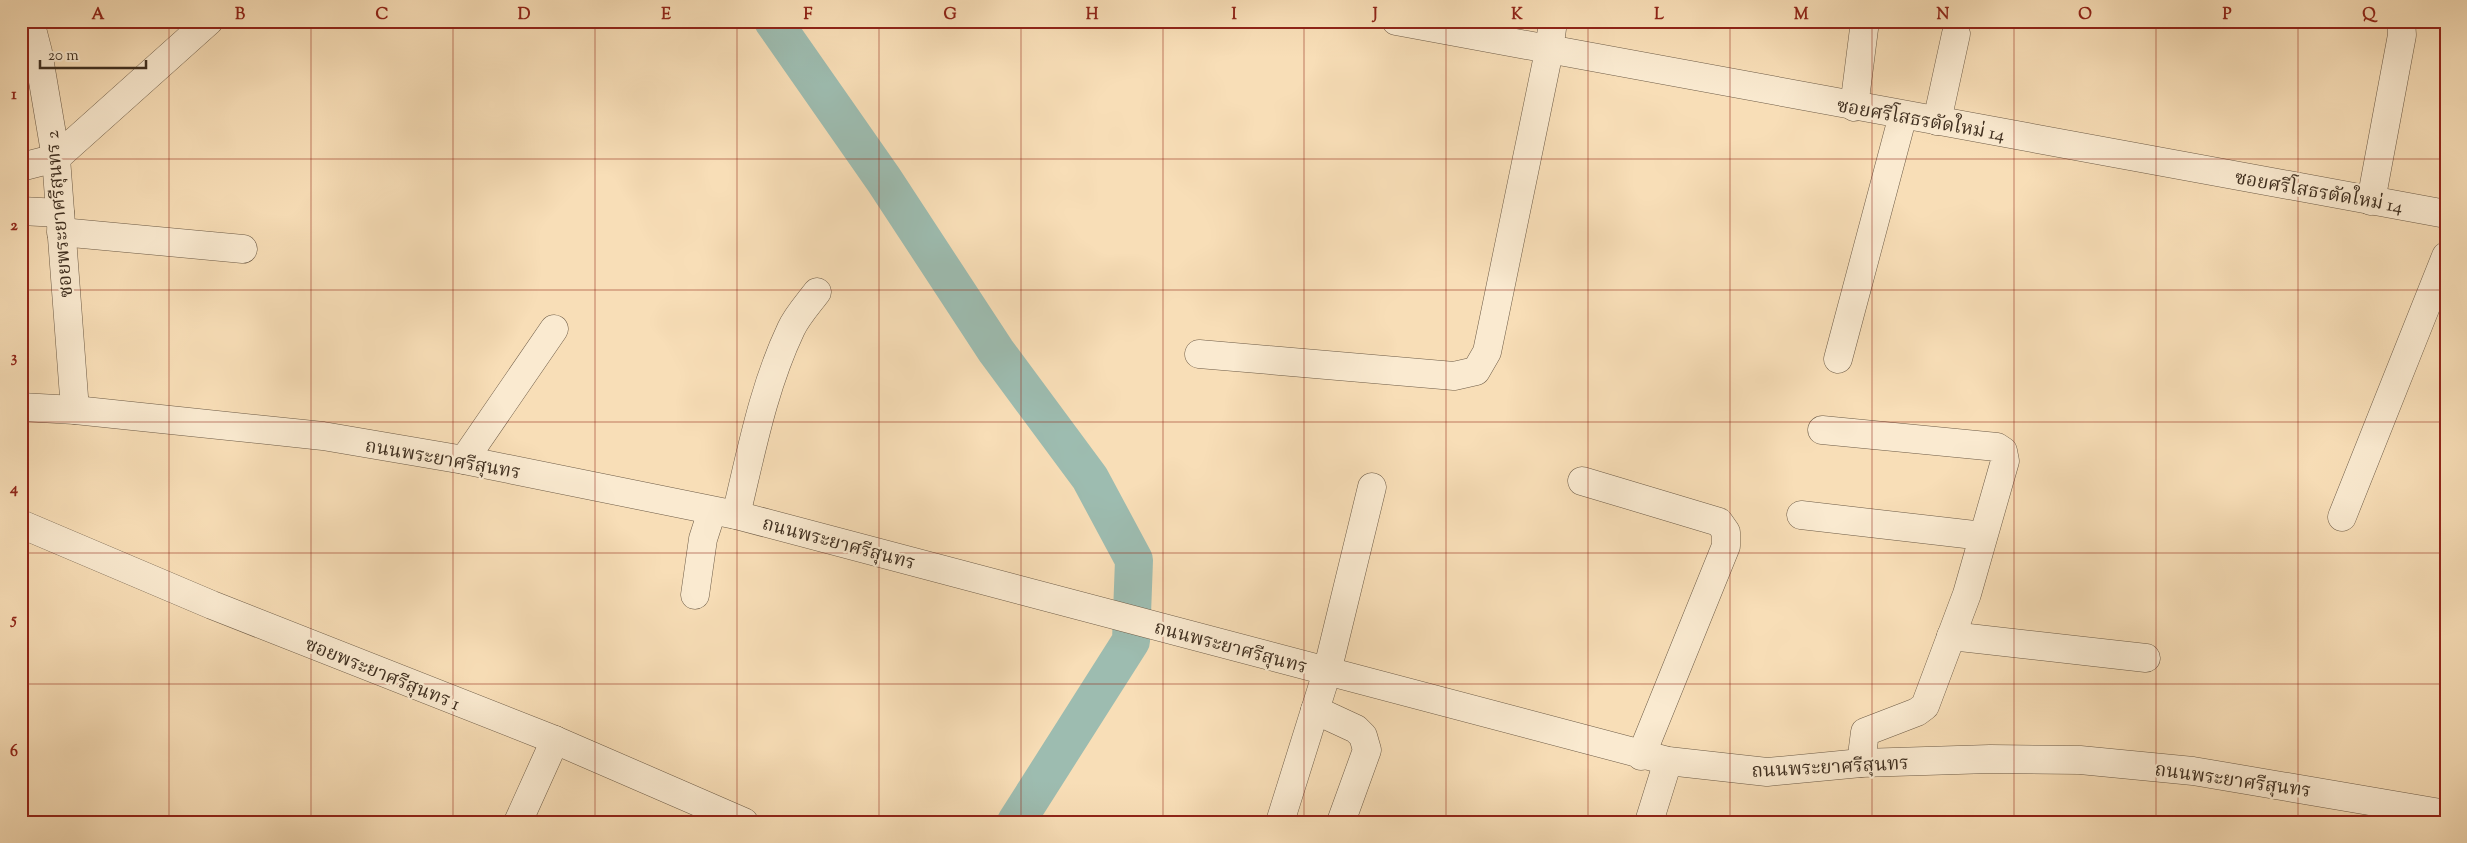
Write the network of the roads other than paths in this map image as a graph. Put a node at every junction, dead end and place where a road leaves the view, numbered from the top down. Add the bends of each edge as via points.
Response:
1 (30, 21) edge
2 (208, 21) edge
3 (1396, 21) edge
4 (1553, 21) edge
5 (1865, 21) edge
6 (2401, 21) edge
7 (1956, 34) dead end
8 (1549, 51) junction
9 (1854, 107) junction
10 (1902, 115) junction
11 (1937, 121) junction
12 (56, 158) junction
13 (21, 167) edge
14 (2371, 201) junction
15 (21, 211) edge
16 (2446, 214) edge
17 (60, 222) junction
18 (243, 249) dead end
19 (2446, 256) edge
20 (817, 292) dead end
21 (554, 329) dead end
22 (1199, 354) dead end
23 (1838, 359) dead end
24 (21, 406) edge
25 (75, 410) junction
26 (1822, 430) dead end
27 (464, 460) junction
28 (1582, 481) dead end
29 (1372, 487) dead end
30 (724, 513) junction
31 (1801, 515) dead end
32 (2342, 517) dead end
33 (21, 524) edge
34 (1983, 536) junction
35 (695, 595) dead end
36 (1952, 636) junction
37 (2146, 658) dead end
38 (1327, 672) junction
39 (1315, 710) junction
40 (555, 740) junction
41 (1641, 756) junction
42 (1668, 761) junction
43 (1861, 763) junction
44 (2446, 814) edge
45 (518, 822) edge
46 (744, 822) edge
47 (1280, 822) edge
48 (1340, 822) edge
49 (1648, 822) edge

1 - 12 street, ซอยพระยาศรีสุนทร 2
2 - 12 street
3 - 8 street, ซอยศรีโสธรตัดใหม่ 14
4 - 8 street
5 - 9 street
6 - 14 street via 2402,35
7 - 11 street
8 - 9 street, ซอยศรีโสธรตัดใหม่ 14
8 - 22 street via 1487,352 1476,370 1454,376
9 - 10 street, ซอยศรีโสธรตัดใหม่ 14
10 - 11 street, ซอยศรีโสธรตัดใหม่ 14
10 - 23 street
11 - 14 street, ซอยศรีโสธรตัดใหม่ 14
12 - 13 street
12 - 17 street, ซอยพระยาศรีสุนทร 2
14 - 16 street, ซอยศรีโสธรตัดใหม่ 14
15 - 17 street
17 - 18 street
17 - 25 street, ซอยพระยาศรีสุนทร 2
19 - 32 street
20 - 30 street via 791,327
21 - 27 street
24 - 25 street, ถนนพระยาศรีสุนทร
25 - 27 street, ถนนพระยาศรีสุนทร via 323,436
26 - 34 street via 2003,450 2005,461
27 - 30 street, ถนนพระยาศรีสุนทร
28 - 41 street via 1720,522 1726,532 1726,546
29 - 38 street
30 - 35 street via 703,539
30 - 38 street, ถนนพระยาศรีสุนทร
31 - 34 street
33 - 40 street, ซอยพระยาศรีสุนทร 1 via 212,605
34 - 36 street
36 - 37 street
36 - 43 street via 1925,706 1865,732
38 - 39 street
38 - 41 street, ถนนพระยาศรีสุนทร
39 - 47 street
39 - 48 street via 1356,729 1363,736 1366,750
40 - 45 street
40 - 46 street, ซอยพระยาศรีสุนทร 1
41 - 42 street, ถนนพระยาศรีสุนทร
42 - 43 street, ถนนพระยาศรีสุนทร via 1767,772
42 - 49 street
43 - 44 street, ถนนพระยาศรีสุนทร via 2080,760 2193,771

